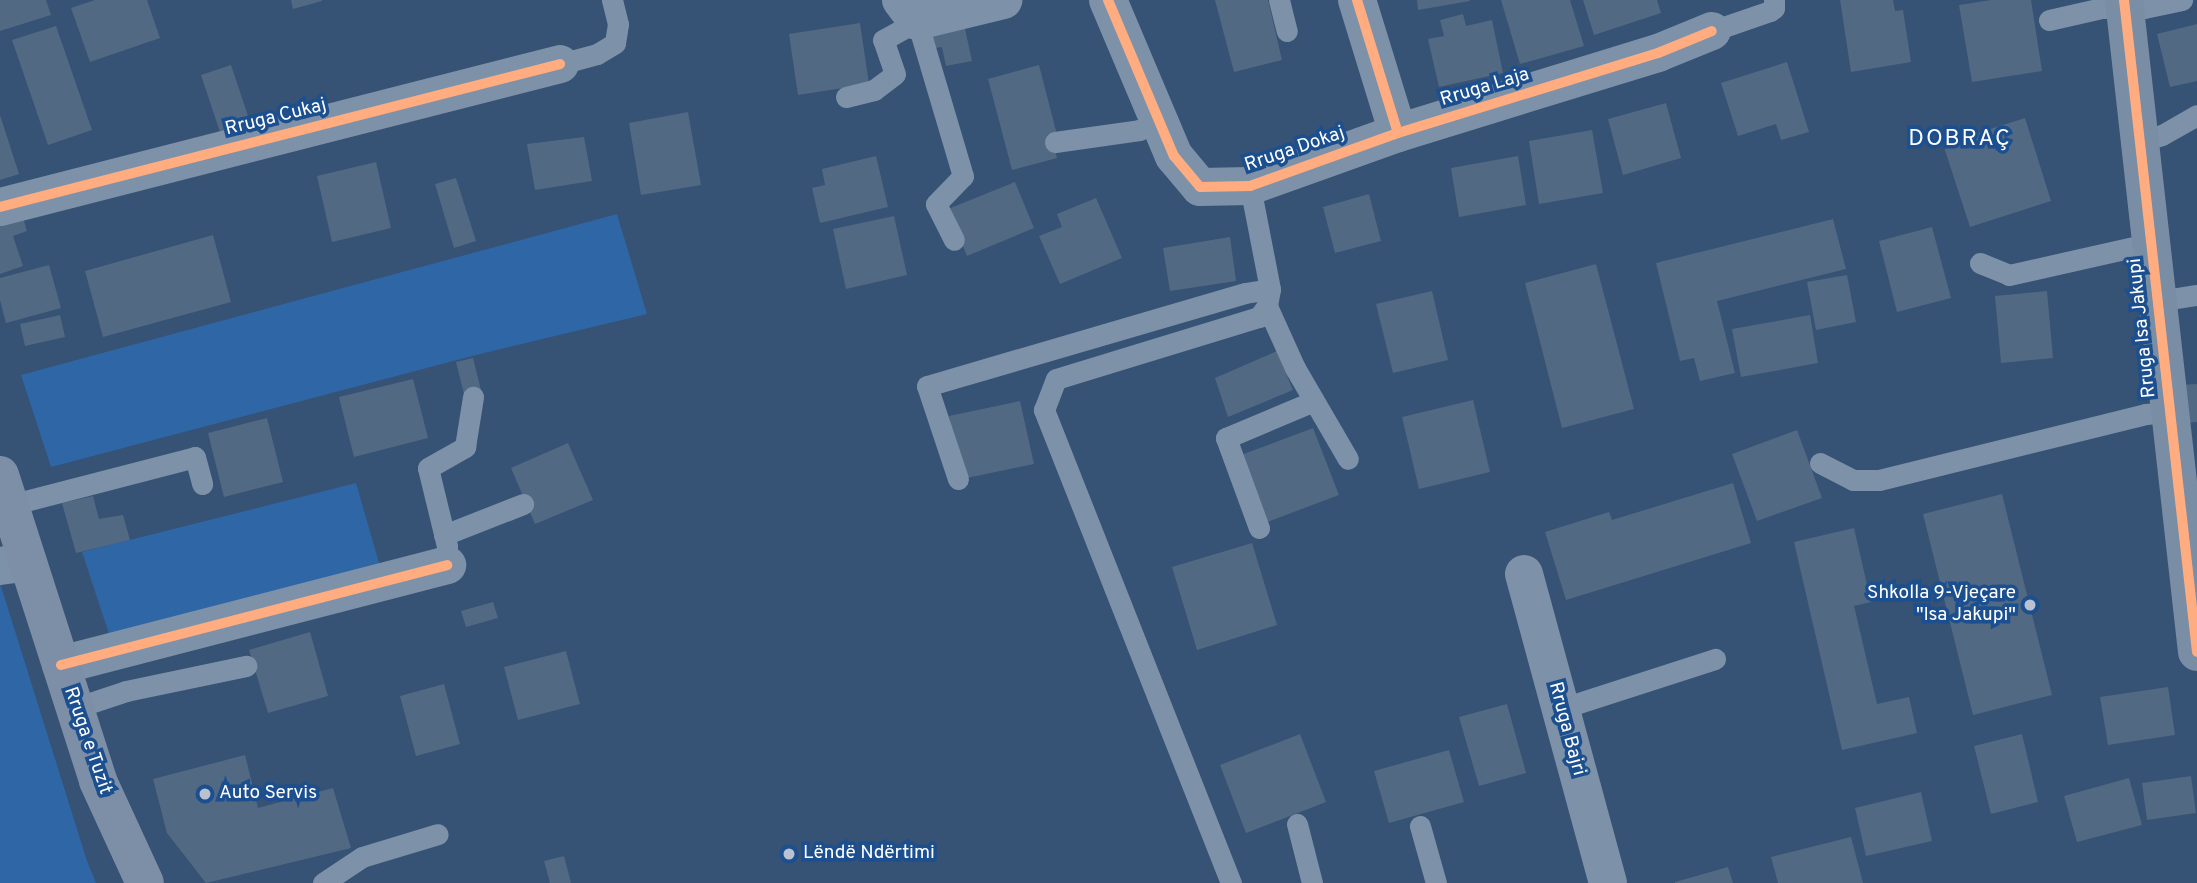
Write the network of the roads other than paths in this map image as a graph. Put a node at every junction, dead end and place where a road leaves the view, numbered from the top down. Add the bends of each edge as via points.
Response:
1 (611, 0) edge
2 (1003, 0) edge
3 (1108, 0) edge
4 (1279, 0) edge
5 (1357, 0) edge
6 (1774, 0) edge
7 (2182, 0) edge
8 (2125, 3) edge
9 (909, 10) edge
10 (2049, 20) dead end
11 (1287, 31) dead end
12 (1712, 31) joint
13 (560, 64) joint
14 (846, 97) dead end
15 (2197, 115) edge
16 (1160, 122) junction
17 (1398, 133) junction
18 (1055, 142) dead end
19 (2140, 142) junction
20 (1250, 186) junction
21 (0, 207) edge
22 (954, 240) dead end
23 (2151, 243) junction
24 (1980, 263) dead end
25 (2197, 295) edge
26 (2158, 301) junction
27 (1265, 304) junction
28 (473, 397) dead end
29 (1314, 401) junction
30 (2180, 431) edge
31 (1348, 459) dead end
32 (1820, 463) dead end
33 (958, 479) dead end
34 (2188, 480) edge
35 (202, 484) dead end
36 (5, 490) edge
37 (523, 504) dead end
38 (1259, 528) dead end
39 (445, 550) junction
40 (14, 564) edge
41 (1524, 575) dead end
42 (2197, 652) edge
43 (1715, 659) dead end
44 (61, 665) junction
45 (246, 666) dead end
46 (75, 708) junction
47 (1560, 709) junction
48 (1297, 824) dead end
49 (1420, 826) dead end
50 (438, 834) dead end
51 (145, 883) edge
52 (323, 883) edge
53 (1231, 883) edge
54 (1312, 883) edge
55 (1436, 883) edge
56 (1608, 883) edge

1 - 13 lane via 618,24 615,43 597,54
2 - 9 street
3 - 16 street, Rruga Dokaj
4 - 11 lane
5 - 17 street
6 - 12 lane via 1770,11
7 - 8 lane via 2144,8
8 - 10 lane
8 - 19 street, Rruga Isa Jakupi
9 - 14 lane via 883,40 895,74 874,90
9 - 22 lane via 963,176 936,204
12 - 17 street, Rruga Laja via 1658,53
13 - 21 street, Rruga Cukaj
15 - 19 lane
16 - 18 lane via 1139,130
16 - 20 street, Rruga Dokaj via 1174,156 1200,187
17 - 20 street, Rruga Dokaj
19 - 23 street, Rruga Isa Jakupi
20 - 27 lane, Rruga Dokaj
23 - 24 lane via 2009,275
23 - 26 street, Rruga Isa Jakupi
25 - 26 lane
26 - 30 street, Rruga Isa Jakupi
27 - 29 lane, Rruga Dokaj
27 - 33 lane via 1245,293 927,386
27 - 53 lane via 1056,379 1044,410
28 - 39 lane via 465,447 428,468
29 - 31 lane, Rruga Dokaj
29 - 38 lane via 1226,438
30 - 32 lane via 2146,415 1878,480 1853,480
30 - 34 street, Rruga Isa Jakupi
34 - 42 street, Rruga Isa Jakupi
35 - 36 lane via 195,457
36 - 40 main road, Rruga e Tuzit
37 - 39 lane
39 - 44 street
40 - 44 main road, Rruga e Tuzit
41 - 47 street, Rruga Bajri
43 - 47 lane
44 - 46 main road, Rruga e Tuzit
45 - 46 lane via 127,691
46 - 51 main road, Rruga e Tuzit via 98,780
47 - 56 street, Rruga Bajri
48 - 54 lane
49 - 55 lane
50 - 52 lane via 362,857

